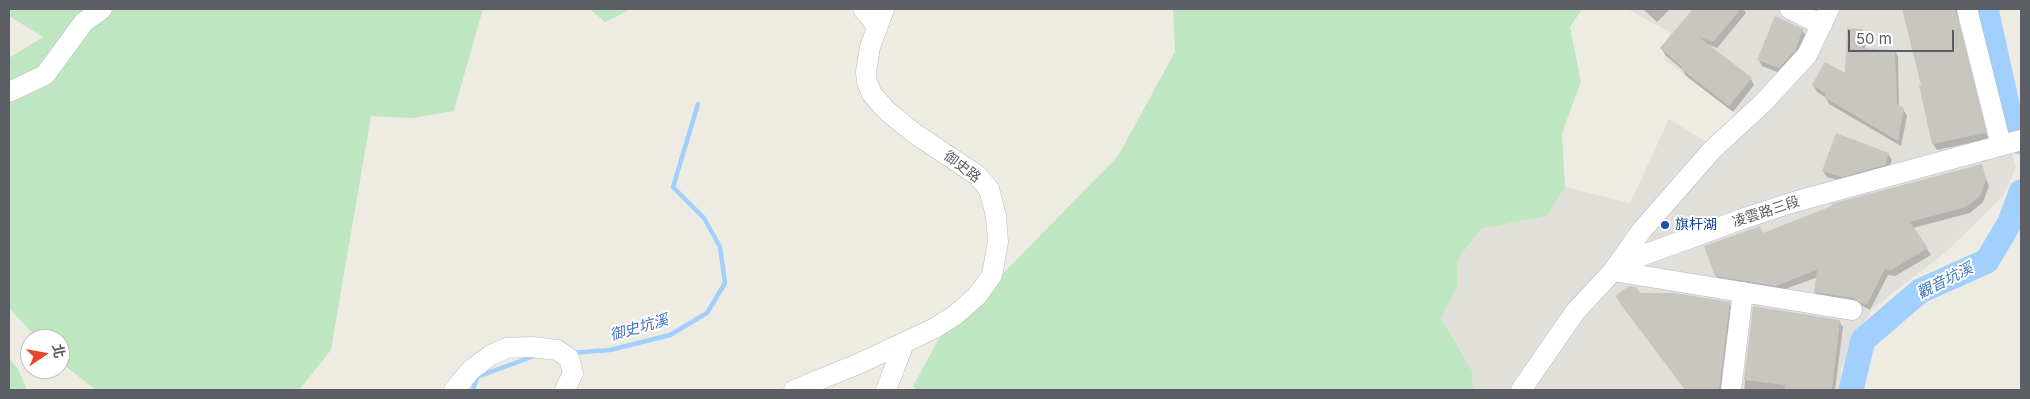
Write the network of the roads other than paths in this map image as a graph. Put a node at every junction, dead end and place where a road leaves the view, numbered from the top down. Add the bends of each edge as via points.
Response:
1 (102, 9) edge
2 (863, 9) edge
3 (1790, 9) edge
4 (1966, 9) edge
5 (880, 17) edge
6 (1825, 17) edge
7 (9, 92) edge
8 (2011, 143) edge
9 (1613, 271) junction
10 (1743, 292) junction
11 (1852, 310) dead end
12 (904, 343) junction
13 (454, 390) edge
14 (565, 390) edge
15 (794, 390) edge
16 (886, 390) edge
17 (1521, 390) edge
18 (1730, 390) edge

1 - 7 street via 84,22 45,75
2 - 5 street
3 - 6 street
4 - 8 street
5 - 12 street, 御史路 via 866,72 872,94 914,133 977,175 989,190 998,242 992,275 976,296 954,316
6 - 9 street via 1807,54 1764,102 1712,150 1642,230
8 - 9 street, 凌雲路三段 via 1746,218 1638,257
9 - 10 street
9 - 17 street, 凌雲路三段 via 1574,312
10 - 11 street
10 - 18 street
12 - 15 street, 御史路
12 - 16 street
13 - 14 street via 471,370 491,355 508,348 532,347 563,354 573,373

